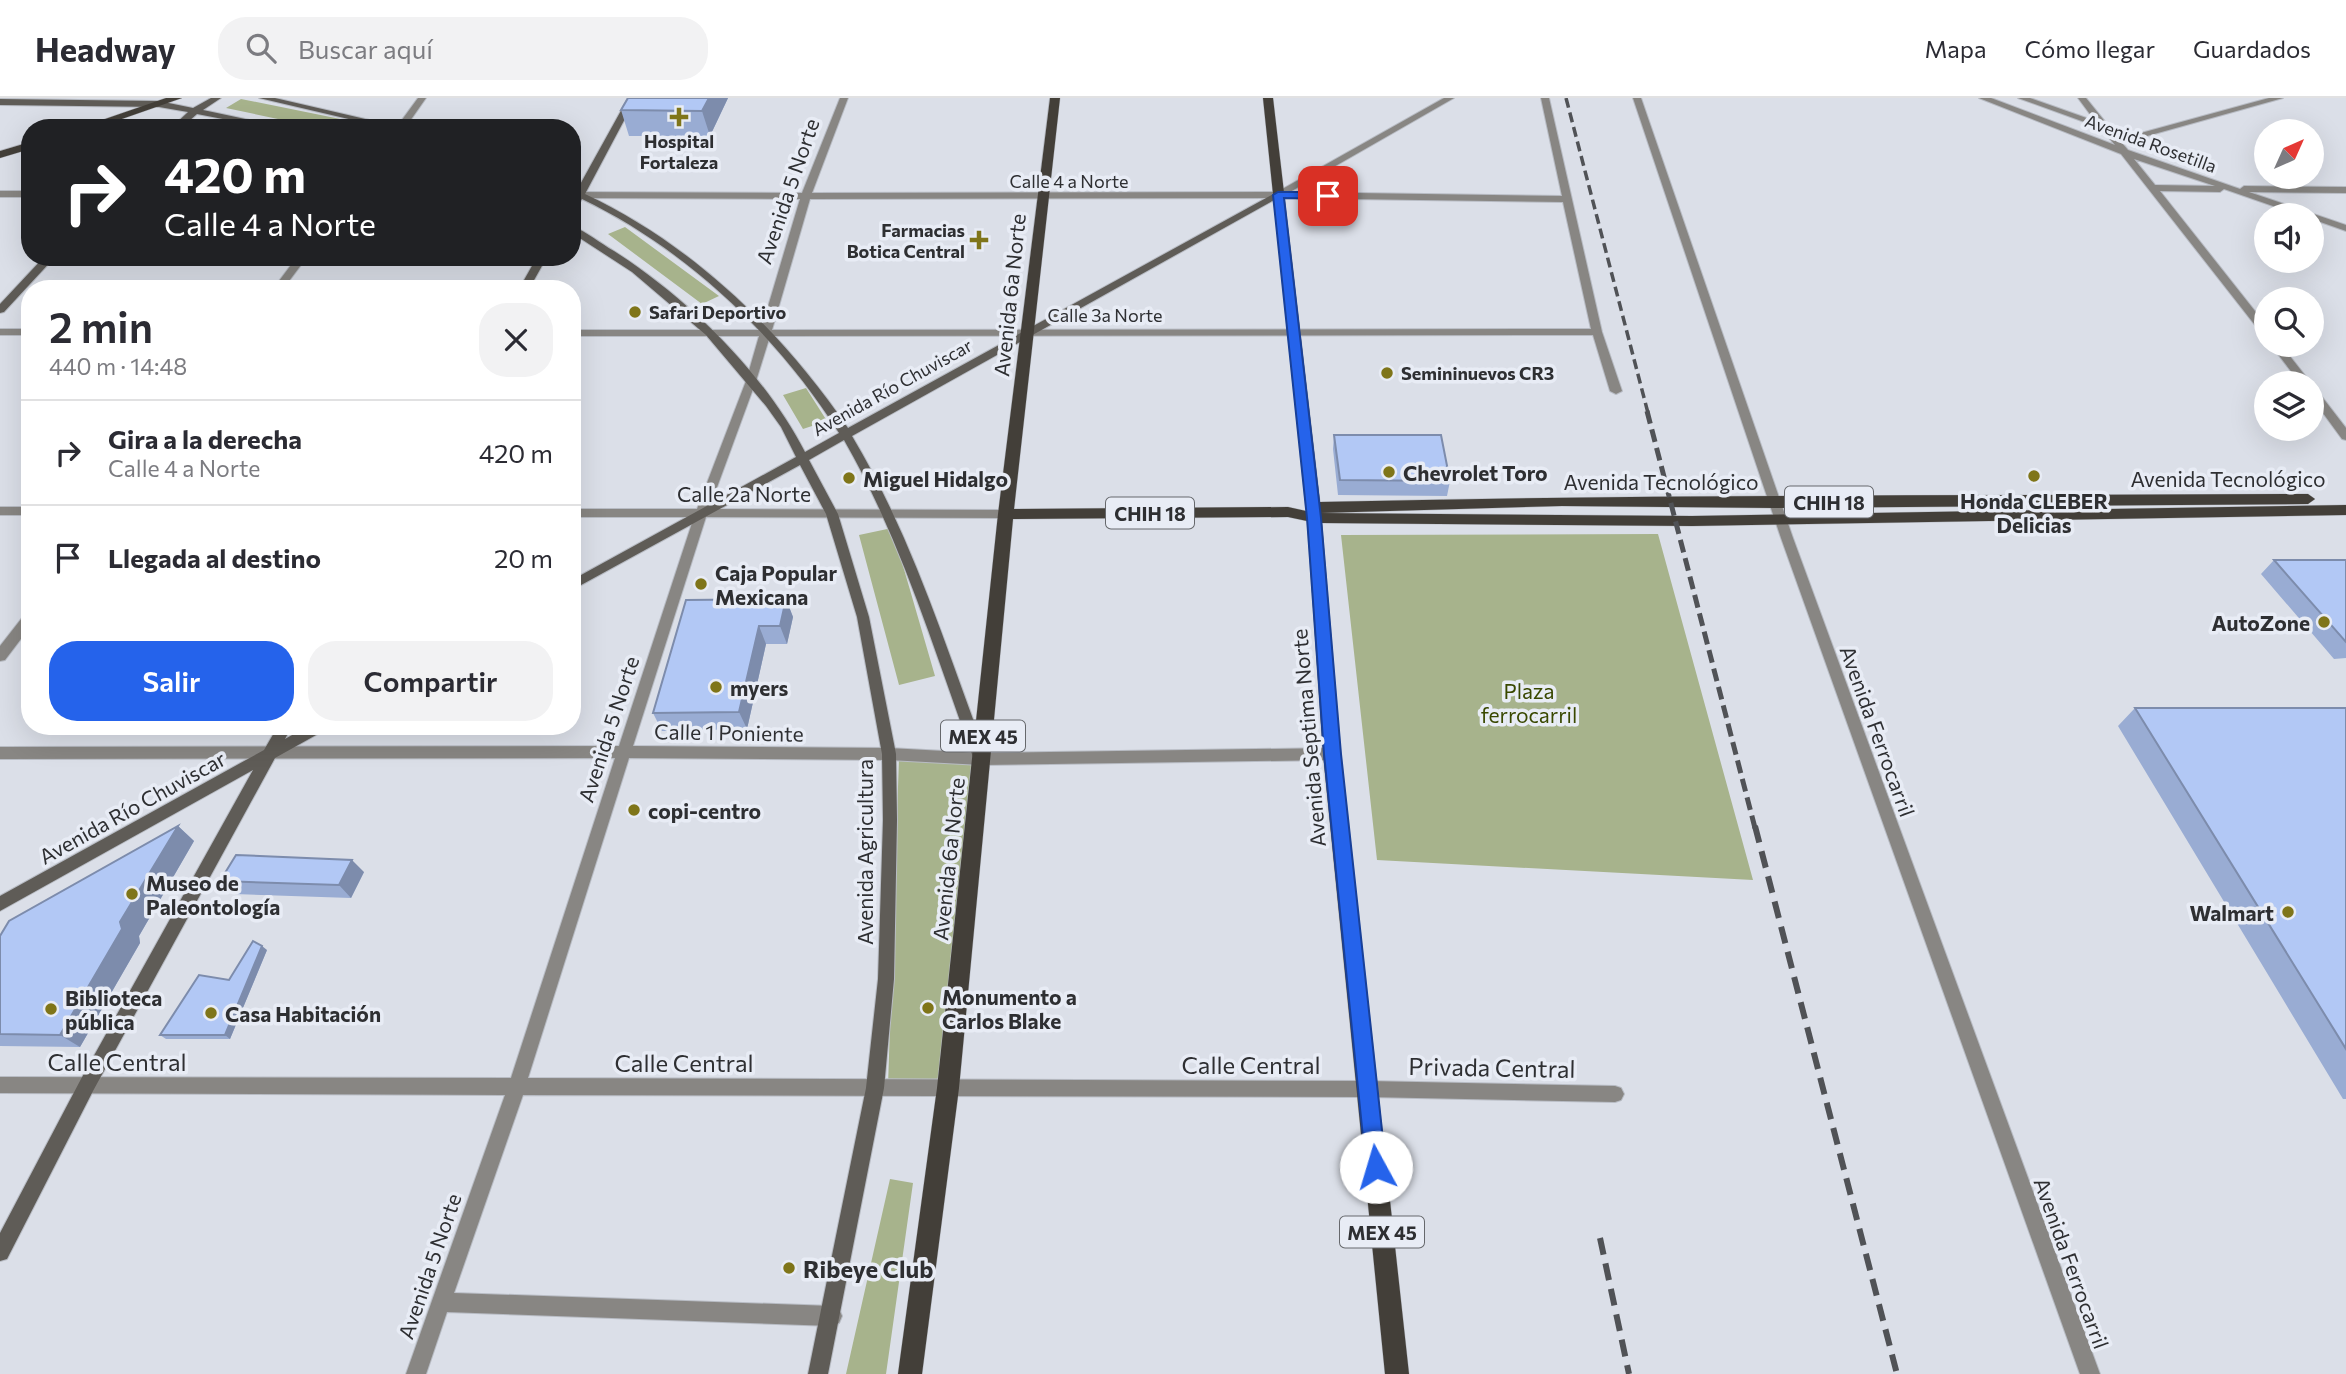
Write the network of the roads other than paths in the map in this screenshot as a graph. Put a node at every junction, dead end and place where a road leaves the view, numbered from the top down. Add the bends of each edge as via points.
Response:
1 (177, 98) edge
2 (217, 98) edge
3 (263, 98) edge
4 (422, 98) edge
5 (632, 98) edge
6 (844, 98) edge
7 (1055, 98) edge
8 (1268, 98) edge
9 (1450, 98) edge
10 (1545, 98) edge
11 (1637, 98) edge
12 (1983, 98) edge
13 (2022, 98) edge
14 (2082, 98) edge
15 (2279, 98) edge
16 (0, 102) edge
17 (159, 104) junction
18 (196, 110) junction
19 (112, 119) edge
20 (186, 119) edge
21 (240, 119) edge
22 (359, 119) edge
23 (407, 119) edge
24 (2104, 126) junction
25 (2116, 142) junction
26 (21, 148) edge
27 (2124, 152) junction
28 (0, 155) edge
29 (581, 184) edge
30 (2155, 188) junction
31 (2232, 189) junction
32 (2346, 190) edge
33 (0, 194) edge
34 (21, 194) edge
35 (581, 194) edge
36 (1278, 195) junction
37 (581, 197) edge
38 (806, 197) junction
39 (1042, 197) junction
40 (1566, 199) junction
41 (2272, 203) edge
42 (2324, 221) edge
43 (2346, 228) edge
44 (581, 235) edge
45 (42, 266) edge
46 (28, 280) edge
47 (21, 288) edge
48 (0, 310) edge
49 (2254, 316) edge
50 (0, 332) edge
51 (21, 332) edge
52 (710, 332) junction
53 (764, 332) junction
54 (1294, 332) junction
55 (1597, 332) junction
56 (581, 333) edge
57 (1029, 333) junction
58 (2285, 357) edge
59 (2297, 371) edge
60 (751, 381) junction
61 (1616, 391) dead end
62 (2324, 407) edge
63 (846, 435) junction
64 (2346, 436) edge
65 (804, 458) junction
66 (2346, 499) edge
67 (1774, 503) junction
68 (2346, 510) edge
69 (0, 511) edge
70 (21, 511) edge
71 (1313, 512) junction
72 (581, 513) edge
73 (832, 514) junction
74 (1006, 514) junction
75 (702, 515) junction
76 (888, 515) junction
77 (1780, 520) junction
78 (581, 581) edge
79 (21, 629) edge
80 (0, 656) edge
81 (280, 735) edge
82 (304, 735) edge
83 (625, 752) junction
84 (0, 753) edge
85 (271, 754) junction
86 (889, 754) junction
87 (1332, 754) junction
88 (981, 759) junction
89 (0, 904) edge
90 (0, 1085) edge
91 (88, 1085) junction
92 (517, 1086) junction
93 (875, 1088) junction
94 (948, 1088) junction
95 (1368, 1089) junction
96 (1615, 1094) dead end
97 (0, 1252) edge
98 (440, 1302) junction
99 (832, 1316) junction
100 (416, 1374) edge
101 (818, 1374) edge
102 (910, 1374) edge
103 (1397, 1374) edge
104 (2090, 1374) edge

1 - 17 main road
2 - 18 main road
3 - 22 main road
4 - 23 street
5 - 29 main road
6 - 38 street, Avenida 5 Norte
7 - 39 main road, Avenida 6a Norte / MEX 45
8 - 36 main road, Avenida Septima Norte / MEX 45
9 - 36 street, Avenida Río Chuviscar
10 - 40 street
11 - 67 street, Avenida Ferrocarril
12 - 27 street, Avenida Rosetilla
13 - 24 street, Avenida Rosetilla
14 - 24 street
15 - 25 street
16 - 17 main road
17 - 18 main road
17 - 19 main road
18 - 20 main road
18 - 21 main road
24 - 25 street
25 - 27 street
26 - 28 main road
27 - 30 street
27 - 31 street, Avenida Rosetilla
30 - 31 street
30 - 49 street
31 - 32 street
31 - 41 street, Avenida Rosetilla
33 - 34 street
35 - 38 street, Calle 4 a Norte
36 - 39 street, Calle 4 a Norte
36 - 40 street, Calle 4 a Norte
36 - 54 main road, Avenida Septima Norte / MEX 45
36 - 57 main road, Avenida Río Chuviscar
37 - 53 main road via 618,214 688,261
38 - 39 street, Calle 4 a Norte
38 - 53 street, Avenida 5 Norte
39 - 57 main road, Avenida 6a Norte / MEX 45
40 - 55 street
42 - 43 street, Avenida Rosetilla
44 - 52 main road, Avenida Agricultura via 636,270
45 - 46 main road
47 - 48 main road
50 - 51 street
52 - 53 street, Calle 3a Norte
52 - 56 street, Calle 3a Norte
52 - 60 main road, Avenida Agricultura
53 - 57 street, Calle 3a Norte
53 - 60 street, Avenida 5 Norte
53 - 63 main road
54 - 55 street, Calle 3a Norte
54 - 57 street, Calle 3a Norte
54 - 71 main road, Avenida Septima Norte / MEX 45
55 - 61 street
57 - 63 main road, Avenida Río Chuviscar
57 - 74 main road, Avenida 6a Norte / MEX 45
58 - 59 street
60 - 65 main road, Avenida Agricultura
60 - 75 street, Avenida 5 Norte
62 - 64 street
63 - 65 main road, Avenida Río Chuviscar
63 - 76 main road
65 - 73 main road, Avenida Agricultura
65 - 75 main road, Avenida Río Chuviscar
66 - 67 main road, Avenida Tecnológico / CHIH 18
67 - 71 main road, Avenida Tecnológico / CHIH 18 via 1562,501
67 - 77 street, Avenida Ferrocarril
68 - 77 main road, Avenida Tecnológico / CHIH 18
69 - 70 street
71 - 74 main road, Calle 2a Norte / CHIH 18
71 - 77 main road, Avenida Tecnológico / CHIH 18
71 - 87 main road, Avenida Septima Norte / MEX 45
72 - 75 street, Calle 2a Norte
73 - 75 street, Calle 2a Norte
73 - 76 street, Calle 2a Norte
73 - 86 main road, Avenida Agricultura via 863,617
74 - 76 street, Calle 2a Norte
74 - 88 main road, Avenida 6a Norte / MEX 45
75 - 78 main road, Avenida Río Chuviscar
75 - 83 street, Avenida 5 Norte
76 - 88 main road
77 - 104 street, Avenida Ferrocarril
79 - 80 street
81 - 85 main road
82 - 85 main road, Avenida Río Chuviscar
83 - 85 street, Calle 1 Poniente
83 - 86 street, Calle 1 Poniente
83 - 92 street, Avenida 5 Norte
84 - 85 street, Calle 1 Poniente
85 - 89 main road, Avenida Río Chuviscar
85 - 91 main road
86 - 88 street, Calle 1 Poniente
86 - 93 main road, Avenida Agricultura via 886,979
87 - 88 street, Calle 1 Poniente
87 - 95 main road, Avenida Septima Norte / MEX 45
88 - 94 main road, Avenida 6a Norte / MEX 45
90 - 91 street, Calle Central
91 - 92 street, Calle Central
91 - 97 main road
92 - 93 street, Calle Central
92 - 98 street, Avenida 5 Norte
93 - 94 street, Calle Central
93 - 99 main road, Avenida Agricultura
94 - 95 street, Calle Central
94 - 102 main road, Avenida 6a Norte / MEX 45
95 - 96 street, Privada Central
95 - 103 main road, Avenida Septima Norte / MEX 45
98 - 99 street
98 - 100 street, Avenida 5 Norte
99 - 101 main road, Avenida Agricultura

